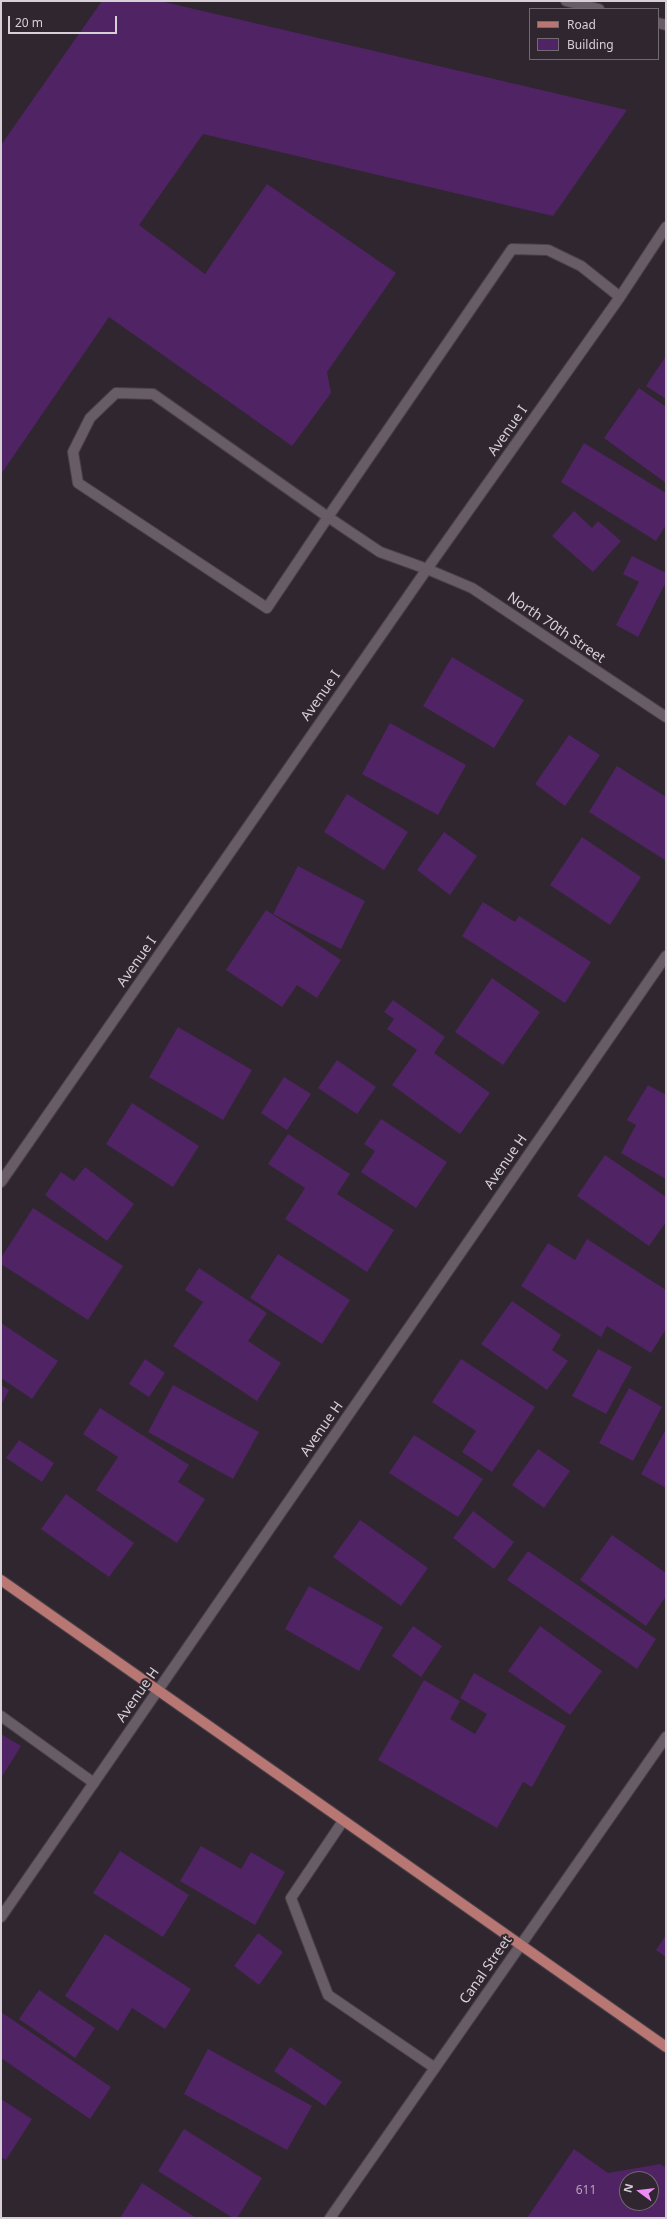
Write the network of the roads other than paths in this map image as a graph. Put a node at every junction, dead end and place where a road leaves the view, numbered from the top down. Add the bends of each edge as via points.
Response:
1 (566, 1) edge
2 (595, 8) edge
3 (666, 227) edge
4 (620, 296) junction
5 (328, 517) junction
6 (427, 569) junction
7 (666, 717) edge
8 (666, 956) edge
9 (1, 1182) edge
10 (1, 1580) edge
11 (158, 1692) junction
12 (1, 1716) edge
13 (666, 1737) edge
14 (94, 1783) junction
15 (343, 1821) junction
16 (1, 1917) edge
17 (521, 1945) junction
18 (666, 2047) edge
19 (435, 2068) junction
20 (330, 2218) edge

1 - 2 street
3 - 4 street, Avenue I
4 - 5 street via 580,266 548,250 512,249
4 - 6 street, Avenue I
5 - 5 street, North 70th Street via 267,608 78,483 73,452 90,418 116,393 153,394
5 - 6 street, North 70th Street via 380,552
6 - 7 street, North 70th Street via 472,588
6 - 9 street, Avenue I
8 - 11 street, Avenue H
10 - 11 main road
11 - 14 street, Avenue H
11 - 15 main road
12 - 14 street
13 - 17 street, Canal Street
14 - 16 street, Avenue H
15 - 17 main road
15 - 19 street via 291,1898 328,1995
17 - 18 main road
17 - 19 street, Canal Street
19 - 20 street, Canal Street

